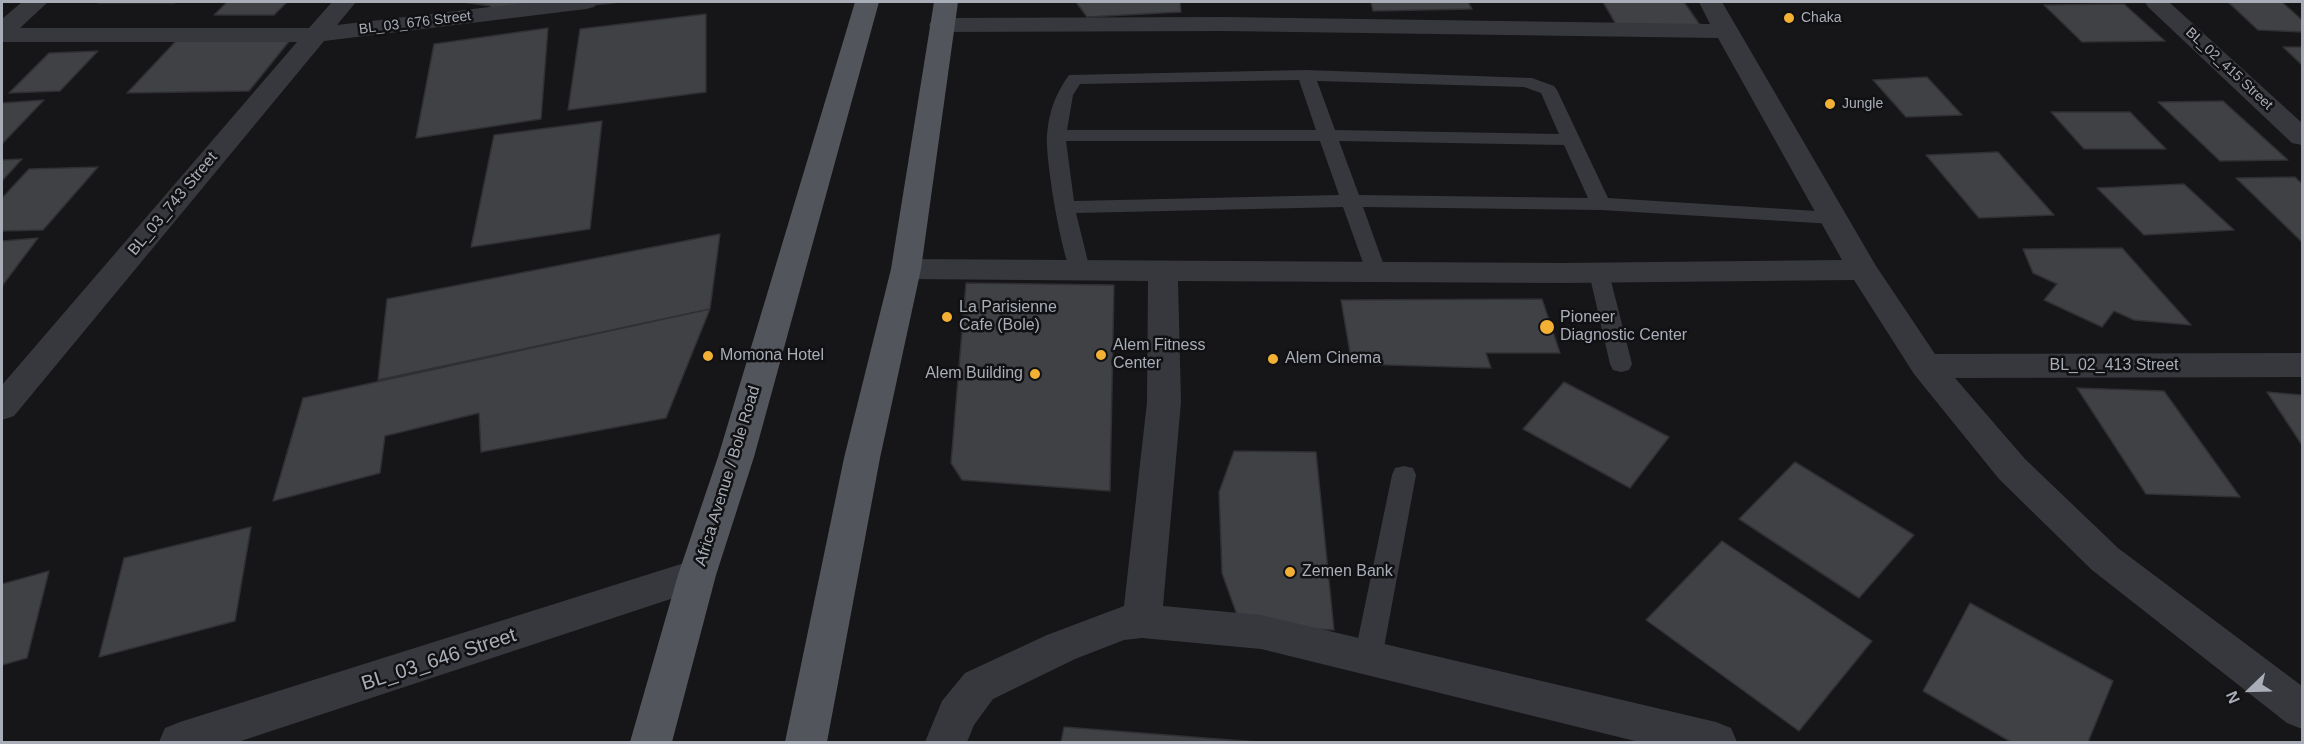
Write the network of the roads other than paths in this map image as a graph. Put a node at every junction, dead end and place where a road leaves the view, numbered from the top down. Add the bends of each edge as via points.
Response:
1 (36, 2) edge
2 (344, 2) edge
3 (586, 2) edge
4 (867, 2) edge
5 (1710, 2) edge
6 (2156, 2) edge
7 (943, 13) edge
8 (1222, 13) edge
9 (2, 31) edge
10 (1725, 31) junction
11 (2, 35) edge
12 (316, 35) junction
13 (1306, 75) junction
14 (1326, 135) junction
15 (1055, 136) junction
16 (2302, 137) edge
17 (1572, 140) junction
18 (1350, 201) junction
19 (1602, 204) junction
20 (1064, 207) junction
21 (1833, 218) junction
22 (906, 269) junction
23 (1080, 270) junction
24 (1163, 270) junction
25 (1863, 270) junction
26 (1376, 271) junction
27 (1599, 273) junction
28 (1621, 364) dead end
29 (2302, 365) edge
30 (1926, 366) junction
31 (2, 407) edge
32 (1404, 475) dead end
33 (697, 575) junction
34 (1142, 621) junction
35 (1368, 658) junction
36 (2302, 710) edge
37 (180, 742) edge
38 (651, 742) edge
39 (806, 742) edge
40 (946, 742) edge
41 (1716, 742) edge

1 - 9 street
2 - 12 street, BL_03_743 Street
3 - 12 street, BL_03_676 Street
4 - 33 main road, Africa Avenue / Bole Road via 736,457
5 - 10 street
6 - 16 street, BL_02_415 Street
7 - 8 street
7 - 22 main road
8 - 10 street
10 - 21 street
11 - 12 street, BL_03_676 Street
12 - 31 street, BL_03_743 Street
13 - 14 lane
13 - 15 lane via 1075,79 1066,87
13 - 17 lane via 1526,82 1548,90
14 - 15 lane
14 - 17 lane
14 - 18 lane
15 - 20 lane
17 - 19 lane
18 - 19 lane
18 - 20 lane
18 - 26 lane
19 - 21 lane
20 - 23 lane
21 - 25 street
22 - 23 street
22 - 39 main road via 862,458
23 - 24 street
24 - 26 street
24 - 34 street via 1164,402
25 - 27 street
25 - 30 street
26 - 27 street
27 - 28 lane
29 - 30 street, BL_02_413 Street
30 - 36 street via 2012,469 2105,559
32 - 35 lane
33 - 37 street, BL_03_646 Street
33 - 38 main road, Africa Avenue / Bole Road
34 - 35 street via 1261,632
34 - 40 street via 1122,623 1061,647 979,687 957,714
35 - 41 street

